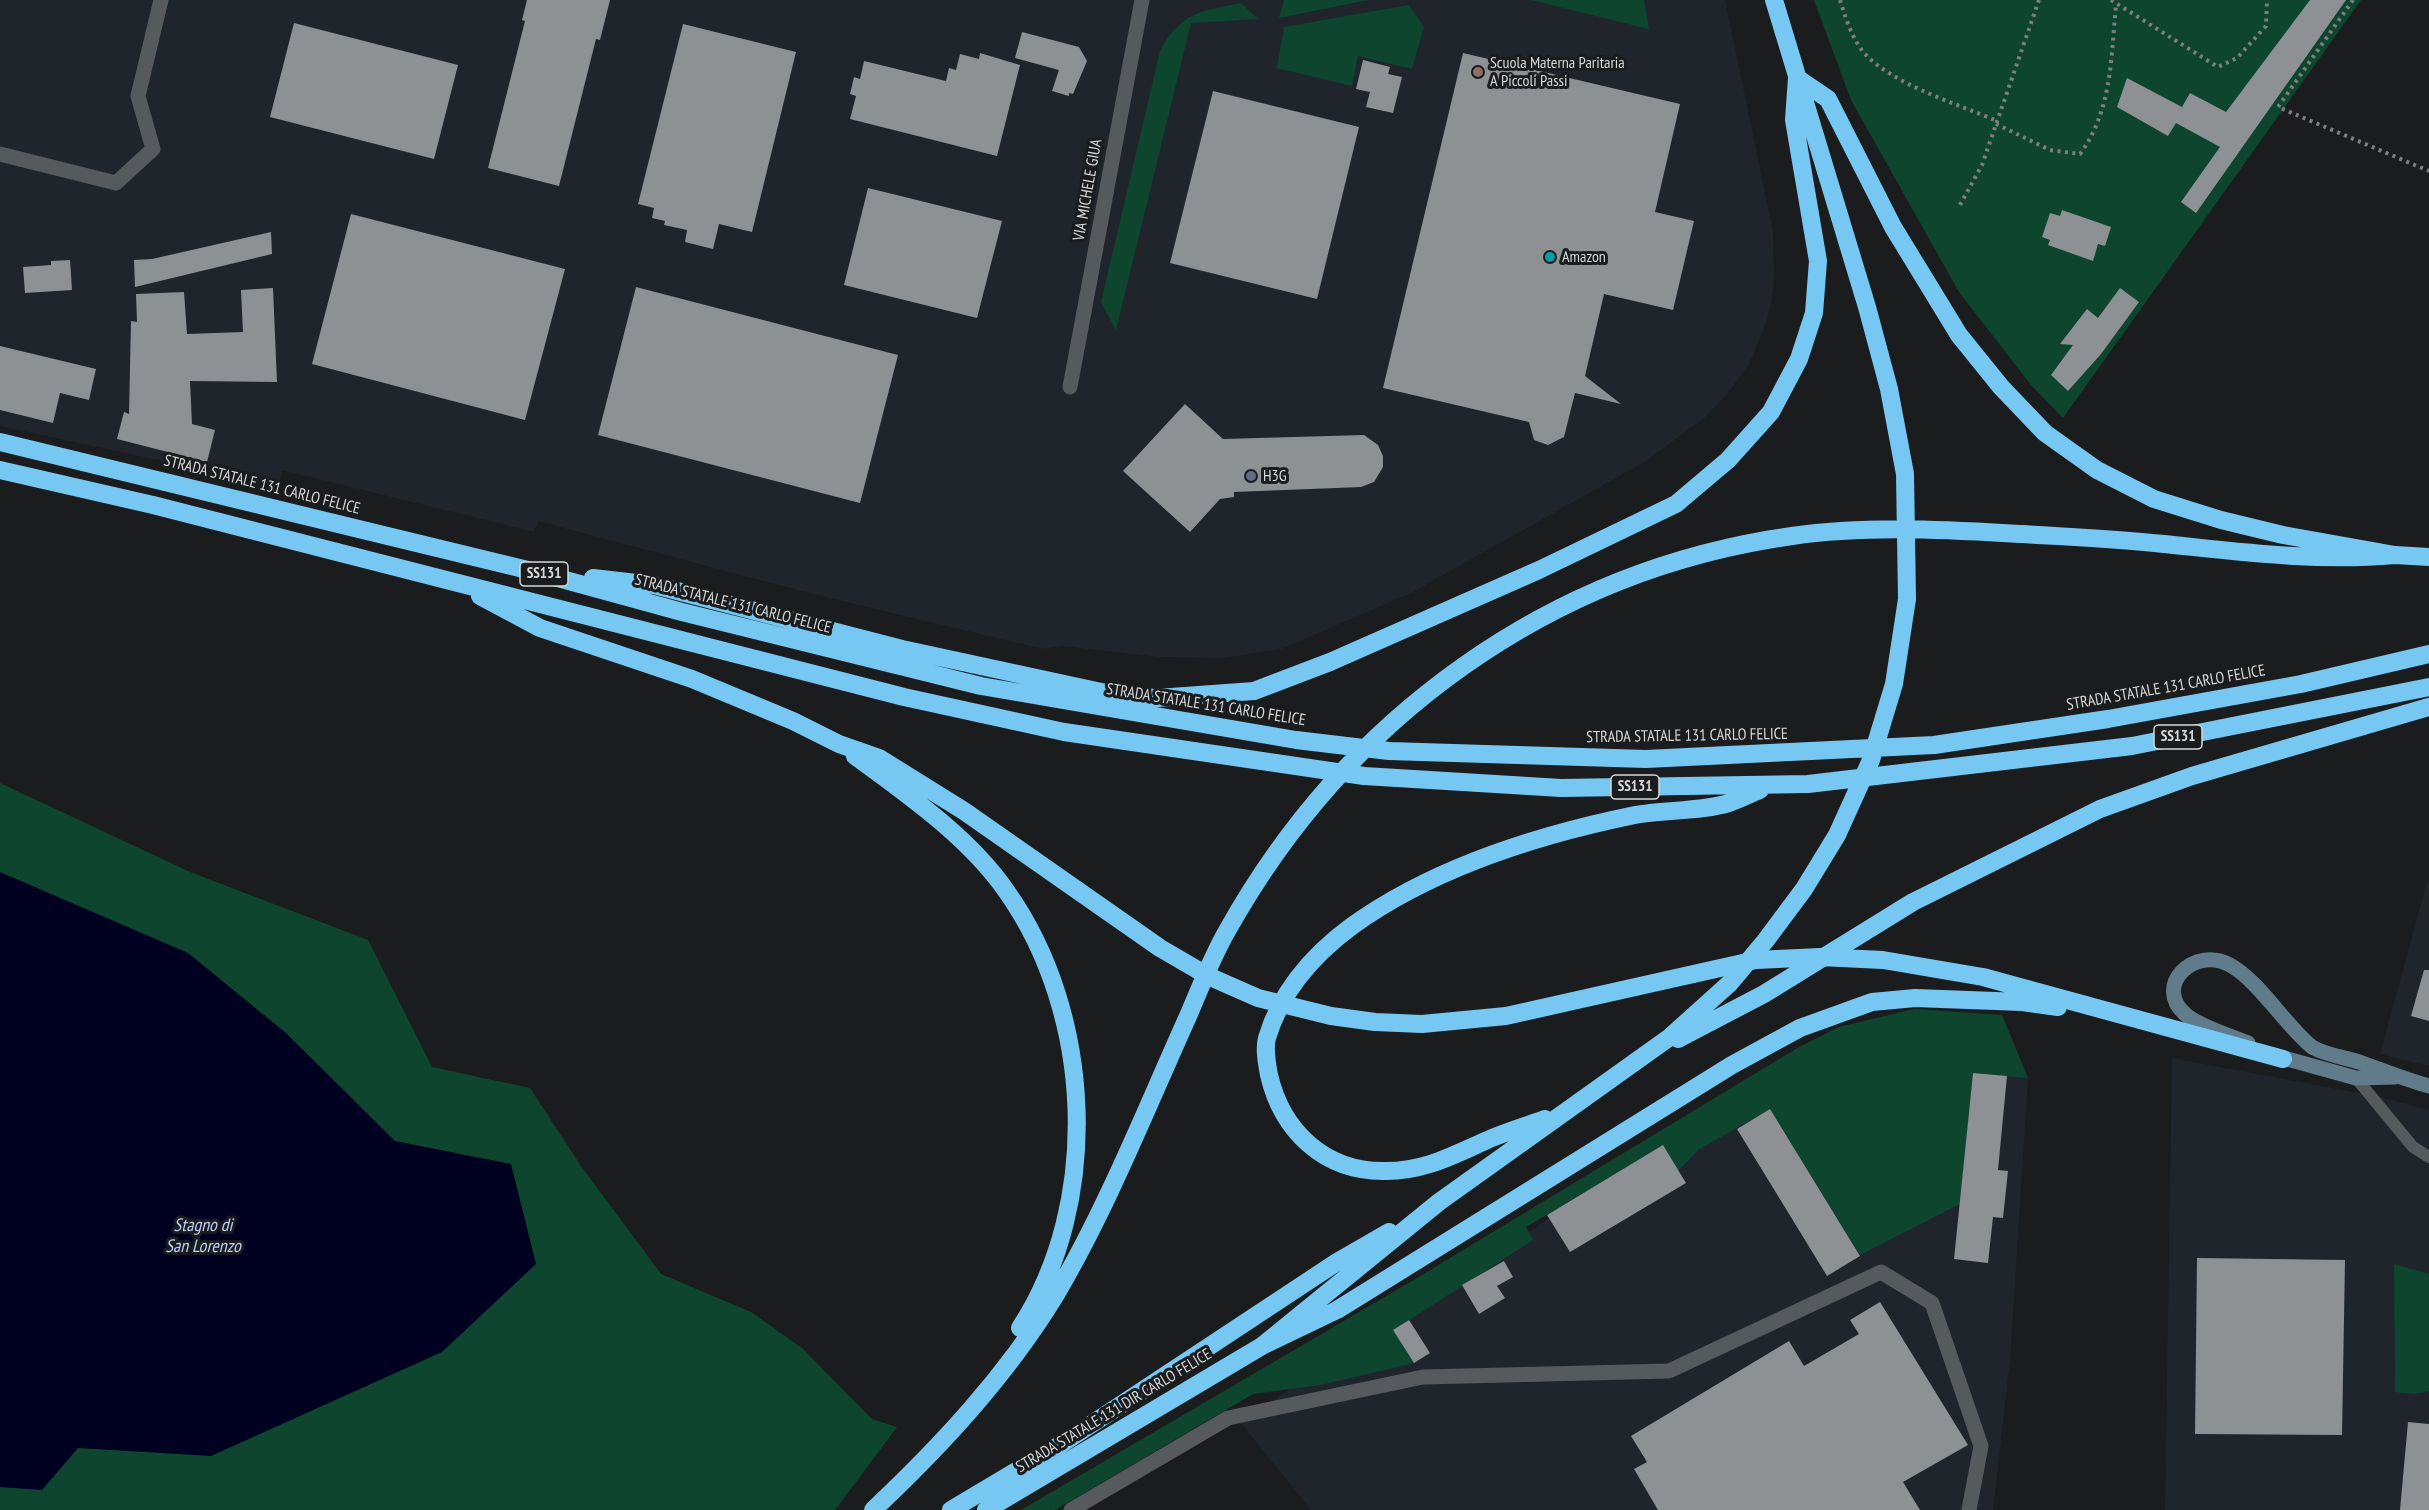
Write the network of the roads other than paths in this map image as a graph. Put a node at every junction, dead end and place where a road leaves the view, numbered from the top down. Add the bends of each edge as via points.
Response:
1 (161, 0) edge
2 (1142, 0) edge
3 (1774, 0) edge
4 (1797, 78) junction
5 (0, 154) edge
6 (1070, 387) dead end
7 (0, 442) edge
8 (0, 470) edge
9 (2395, 555) junction
10 (2429, 557) edge
11 (536, 572) junction
12 (454, 582) junction
13 (2429, 654) edge
14 (2429, 687) edge
15 (2429, 706) edge
16 (839, 744) junction
17 (1767, 787) junction
18 (2129, 1018) junction
19 (2283, 1059) junction
20 (1636, 1061) junction
21 (2395, 1077) junction
22 (2356, 1078) junction
23 (2429, 1086) edge
24 (1567, 1111) junction
25 (2429, 1157) edge
26 (1439, 1202) junction
27 (1262, 1346) junction
28 (946, 1435) junction
29 (873, 1510) edge
30 (951, 1510) edge
31 (986, 1510) edge
32 (1071, 1510) edge
33 (1969, 1510) edge

1 - 5 street via 138,96 153,149 116,183
2 - 6 street, VIA MICHELE GIUA
3 - 4 highway
4 - 9 highway via 1828,99 1893,227 1959,335 2045,433 2097,470 2154,499 2262,530
4 - 11 highway via 1794,120 1818,261 1814,313 1800,359 1771,412 1728,460 1676,504 1539,570 1330,662 1254,690 1157,698 1120,696 902,650 654,585
4 - 20 highway via 1867,307 1889,389 1905,474 1907,599 1894,684 1871,760 1837,835 1804,889 1730,982 1670,1037
7 - 11 highway, STRADA STATALE 131 CARLO FELICE / SS131
8 - 12 highway, SS131
9 - 10 highway
9 - 28 highway via 2319,560 2140,541 1968,531 1862,529 1792,536 1720,550 1632,575 1565,605 1481,653 1421,696 1353,760 1278,848 1225,934 1096,1216 1056,1294 1011,1362
11 - 13 highway, STRADA STATALE 131 CARLO FELICE / SS131 via 981,687 1296,740 1389,751 1486,756 1646,759 1935,745 2289,686
12 - 16 highway via 540,628 692,679
12 - 17 highway, SS131 via 904,697 1064,732 1268,764 1364,776 1561,788
14 - 17 highway, SS131 via 2132,746 1924,773
15 - 20 highway via 2192,776 2100,809 1913,902 1764,994
16 - 18 highway via 879,758 963,811 1160,948 1208,976 1258,998 1331,1016 1422,1024 1506,1016 1756,960 1820,957 1882,960 1983,977
16 - 28 highway via 956,835 1007,891 1043,959 1065,1021 1076,1084 1076,1167 1055,1255 1025,1320
17 - 24 highway via 1727,804 1659,810 1545,838 1494,854 1405,891 1351,927 1310,961 1290,989 1266,1040 1266,1062 1273,1090 1296,1134 1314,1150 1354,1168 1384,1171 1424,1166
18 - 19 highway
18 - 27 highway via 2022,1002 1915,998 1872,1002 1800,1028 1732,1065 1337,1310
19 - 21 main road via 2184,1014 2175,996 2178,976 2184,968 2202,959 2232,966 2312,1047
19 - 22 main road
20 - 24 highway
21 - 22 main road
21 - 23 main road
22 - 25 lane via 2413,1147
24 - 26 highway
26 - 27 highway
26 - 30 highway via 1337,1262 1060,1445
27 - 31 highway, STRADA STATALE 131 DIR CARLO FELICE
28 - 29 highway
32 - 33 street via 1228,1418 1423,1377 1669,1371 1881,1272 1932,1303 1981,1446

